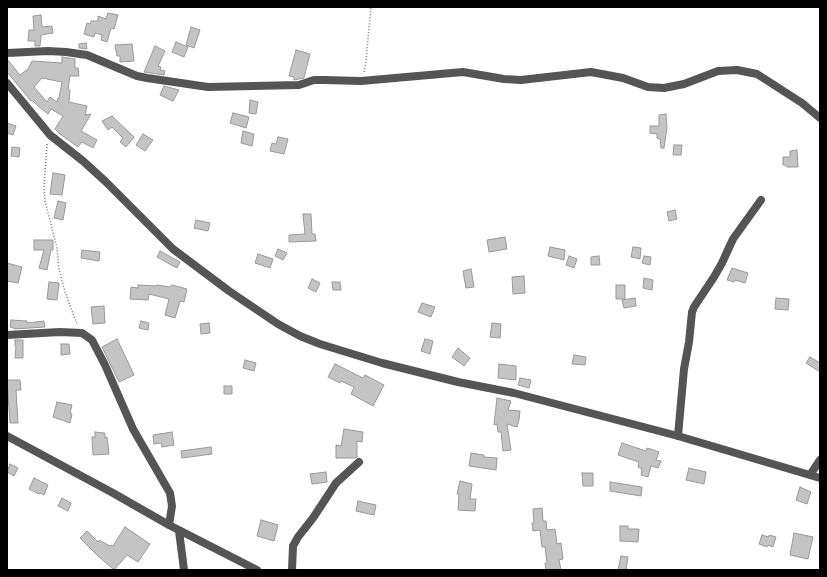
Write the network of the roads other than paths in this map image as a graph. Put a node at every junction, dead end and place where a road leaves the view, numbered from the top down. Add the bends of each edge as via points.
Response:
1 (7, 53) edge
2 (7, 83) edge
3 (820, 118) edge
4 (761, 200) dead end
5 (7, 335) edge
6 (7, 436) edge
7 (678, 436) junction
8 (820, 460) edge
9 (359, 462) dead end
10 (810, 475) junction
11 (820, 478) edge
12 (169, 525) junction
13 (179, 531) junction
14 (184, 570) edge
15 (257, 570) edge
16 (292, 570) edge

1 - 3 street via 48,51 87,55 147,78 208,87 299,85 318,80 361,81 463,72 521,80 591,72 624,78 648,87 664,88 718,72 737,70 757,74
2 - 7 street via 50,135 105,181 165,242 272,320 300,336 382,363 514,393
4 - 7 street via 733,239 714,277 694,306 684,369
5 - 12 street via 82,333 92,340 133,429 170,493 172,506
6 - 12 street
7 - 10 street
8 - 10 street
9 - 16 street via 336,483 298,537 293,546
10 - 11 street
12 - 13 street
13 - 14 street
13 - 15 street

